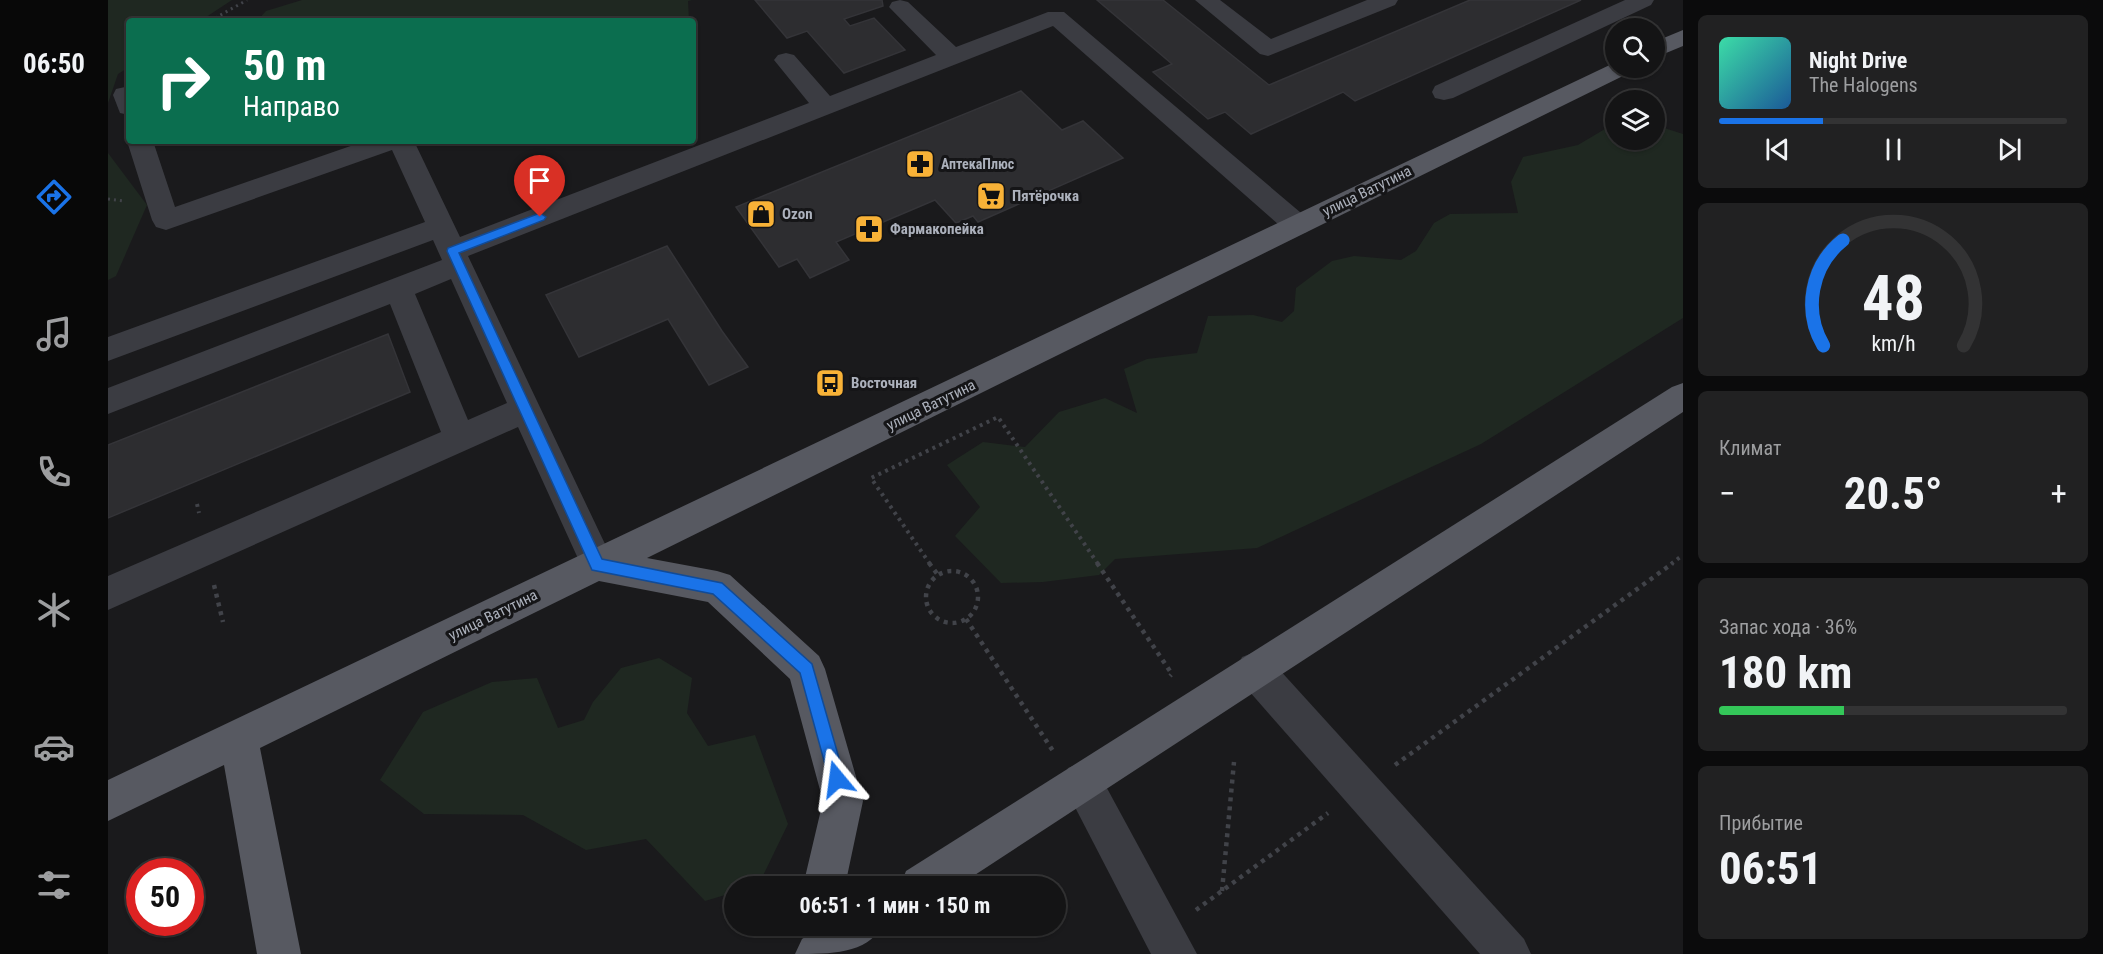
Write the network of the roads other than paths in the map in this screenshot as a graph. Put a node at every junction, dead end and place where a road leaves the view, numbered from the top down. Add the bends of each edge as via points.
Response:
1 (1036, 0) edge
2 (1206, 0) edge
3 (1387, 0) edge
4 (1643, 0) edge
5 (900, 7) dead end
6 (1056, 17) junction
7 (1683, 37) edge
8 (1665, 46) edge
9 (951, 56) junction
10 (786, 60) dead end
11 (1605, 76) edge
12 (1444, 92) dead end
13 (824, 105) junction
14 (141, 144) edge
15 (383, 144) edge
16 (402, 144) edge
17 (1297, 225) junction
18 (451, 248) junction
19 (398, 288) junction
20 (108, 349) edge
21 (1683, 396) edge
22 (108, 401) edge
23 (526, 409) junction
24 (459, 438) junction
25 (598, 565) junction
26 (108, 593) edge
27 (1255, 670) junction
28 (239, 738) junction
29 (1082, 782) junction
30 (108, 801) edge
31 (826, 876) edge
32 (936, 876) edge
33 (812, 936) edge
34 (845, 936) edge
35 (1169, 944) edge
36 (279, 954) edge
37 (808, 954) edge
38 (817, 954) edge
39 (1509, 954) edge

1 - 6 lane
2 - 3 lane via 1268,49
4 - 12 lane
5 - 9 lane
6 - 9 lane
6 - 17 lane via 1219,146
7 - 8 main road
9 - 13 lane
10 - 13 lane
11 - 17 main road, улица Ватутина
13 - 18 lane
14 - 15 lane via 166,220
16 - 18 lane
17 - 25 main road, улица Ватутина
18 - 19 lane
18 - 20 lane
18 - 23 lane
19 - 22 lane
19 - 24 lane
21 - 27 main road
23 - 24 lane
23 - 25 lane
24 - 26 lane
25 - 28 main road, улица Ватутина
25 - 31 main road via 717,587 806,669 843,801
27 - 29 main road
27 - 39 lane
28 - 30 main road, улица Ватутина
28 - 36 main road
29 - 32 main road
29 - 35 lane
33 - 37 main road
34 - 38 main road

